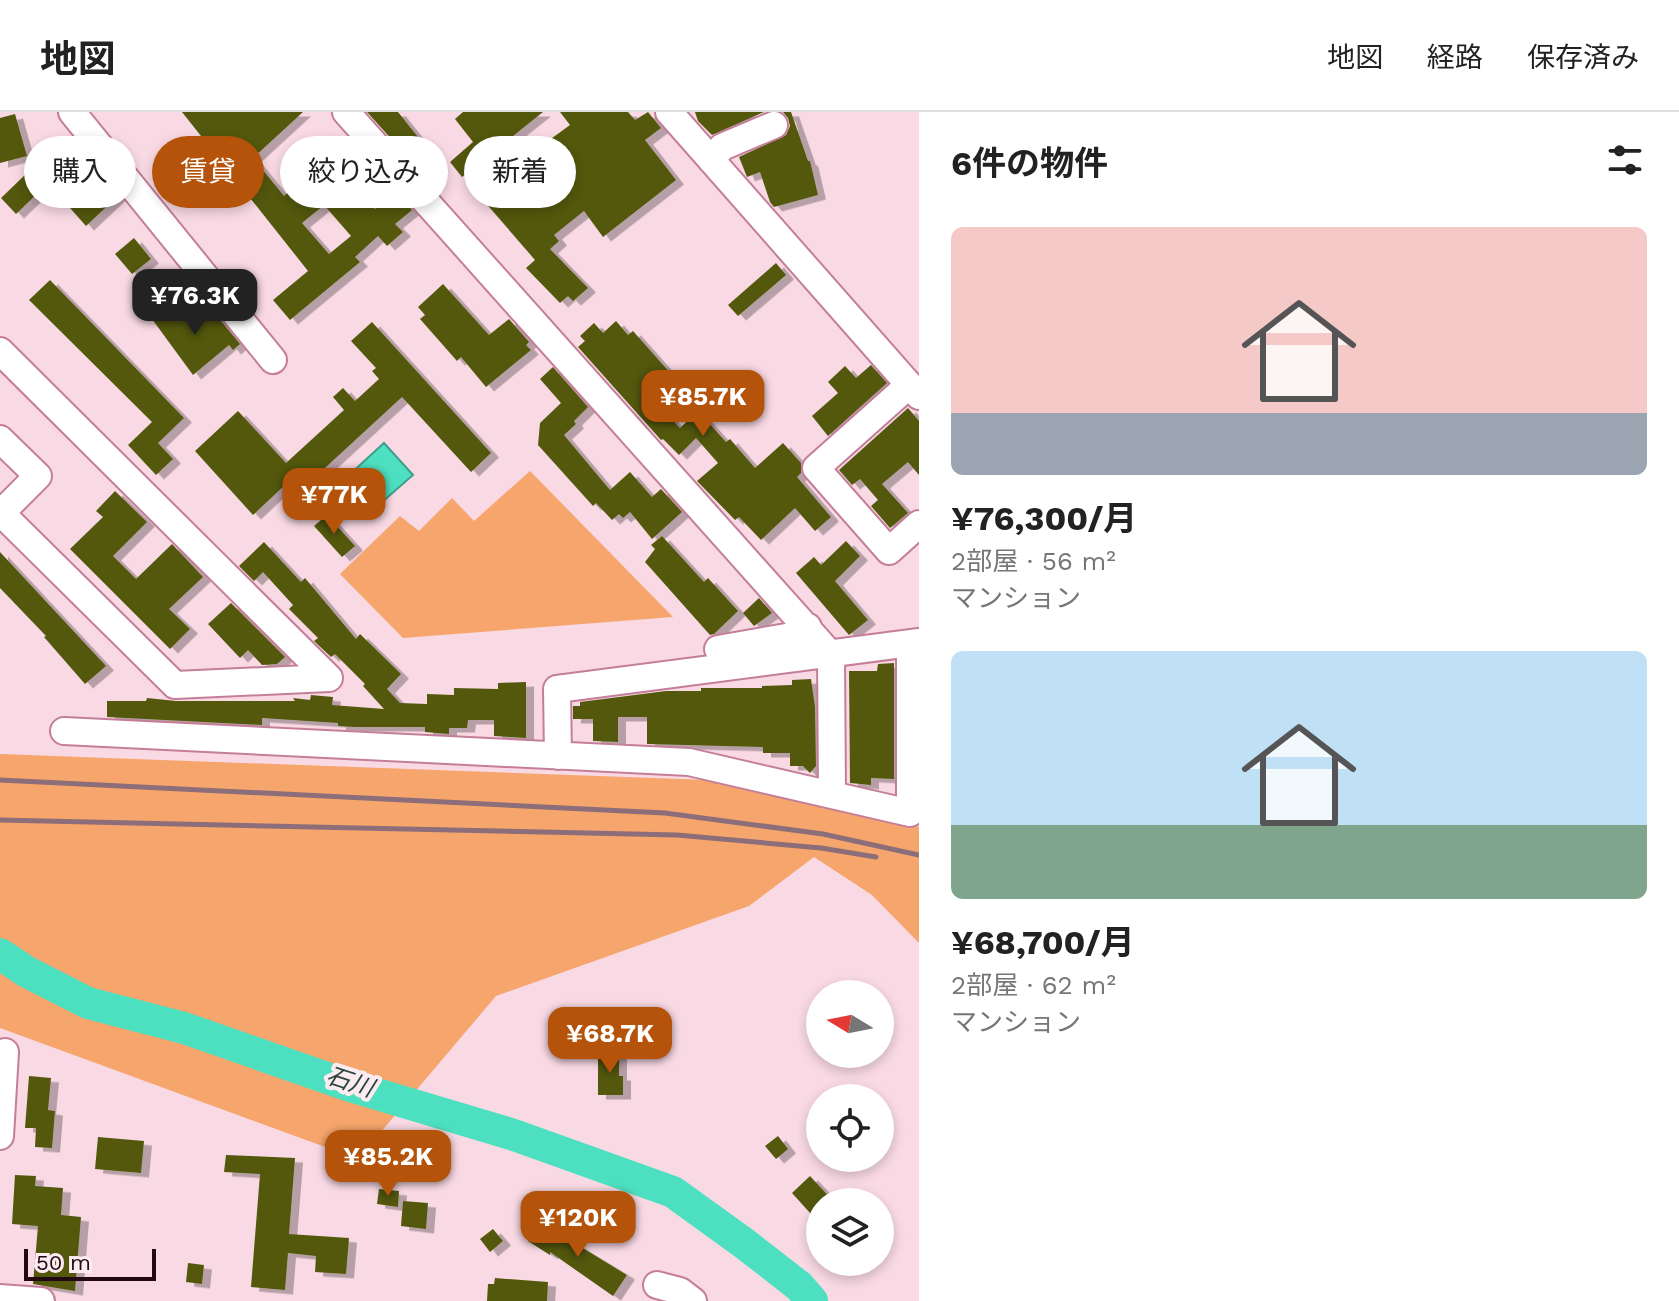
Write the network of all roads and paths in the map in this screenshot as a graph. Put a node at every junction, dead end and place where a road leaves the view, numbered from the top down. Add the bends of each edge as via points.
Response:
1 (72, 112) edge
2 (346, 112) edge
3 (669, 112) edge
4 (774, 125) dead end
5 (711, 160) junction
6 (0, 351) edge
7 (273, 360) dead end
8 (914, 390) edge
9 (0, 439) edge
10 (919, 524) edge
11 (808, 627) junction
12 (914, 642) edge
13 (718, 649) dead end
14 (831, 655) junction
15 (64, 731) dead end
16 (558, 756) junction
17 (832, 794) junction
18 (5, 1052) dead end
19 (0, 1136) edge
20 (657, 1285) dead end
21 (0, 1298) edge
22 (41, 1301) edge
23 (693, 1301) edge

1 - 7 street
2 - 11 street
3 - 5 street
4 - 5 street via 722,147
5 - 8 street
6 - 9 street via 329,678 175,685 1,513 38,476
8 - 10 street via 816,468 889,551
11 - 13 street via 798,635
11 - 14 street
12 - 14 street
12 - 17 street via 910,813
14 - 16 street via 557,689
14 - 17 street
15 - 16 street
16 - 17 street via 689,762
18 - 19 street
20 - 23 street
21 - 22 street

